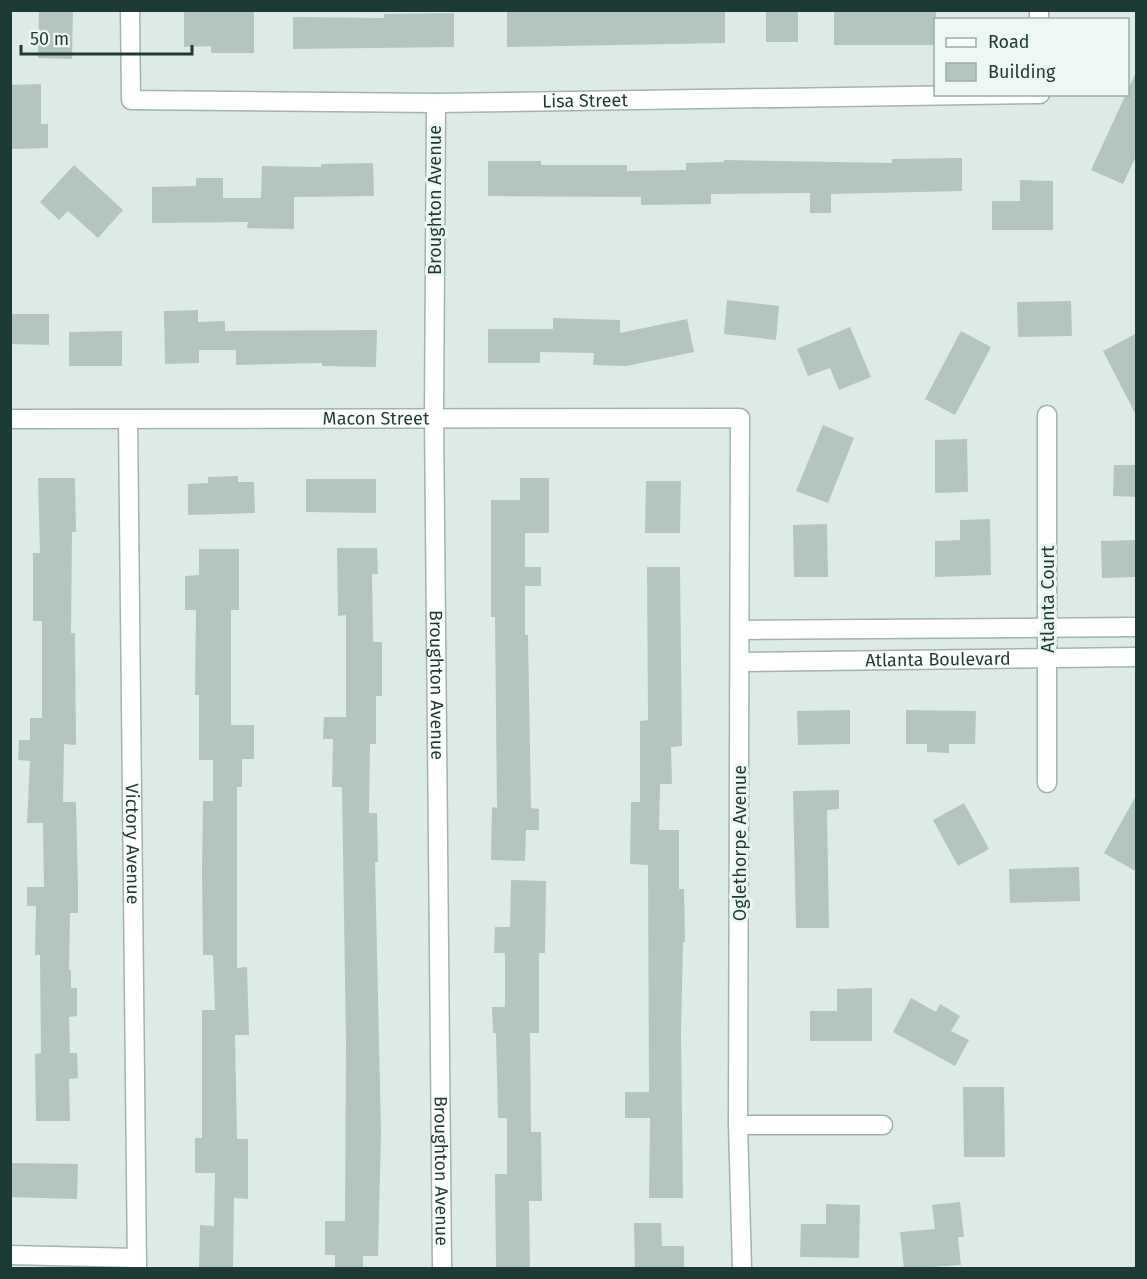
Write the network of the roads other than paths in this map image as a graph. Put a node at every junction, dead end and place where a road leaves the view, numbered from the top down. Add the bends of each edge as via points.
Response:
1 (130, 10) edge
2 (964, 96) edge
3 (436, 103) junction
4 (1047, 416) dead end
5 (434, 417) junction
6 (740, 418) joint
7 (10, 419) edge
8 (128, 420) junction
9 (1137, 627) edge
10 (1049, 628) junction
11 (741, 630) junction
12 (1048, 657) junction
13 (1137, 657) edge
14 (740, 662) junction
15 (1047, 783) dead end
16 (738, 1125) junction
17 (883, 1125) dead end
18 (10, 1255) edge
19 (137, 1263) edge
20 (442, 1269) edge
21 (742, 1269) edge

1 - 3 street, Lisa Street via 131,100
2 - 3 street, Lisa Street
3 - 5 street, Broughton Avenue
4 - 10 street, Atlanta Court
5 - 6 street, Macon Street
5 - 8 street, Macon Street
5 - 20 street, Broughton Avenue
6 - 11 street, Oglethorpe Avenue
7 - 8 street, Macon Street
8 - 19 street, Victory Avenue
9 - 10 street, Atlanta Boulevard
10 - 11 street, Atlanta Boulevard
10 - 12 street, Atlanta Court
11 - 14 street, Oglethorpe Avenue
12 - 13 street, Atlanta Boulevard
12 - 14 street, Atlanta Boulevard
12 - 15 street, Atlanta Court
14 - 16 street, Oglethorpe Avenue
16 - 17 street
16 - 21 street, Oglethorpe Avenue
18 - 19 street

